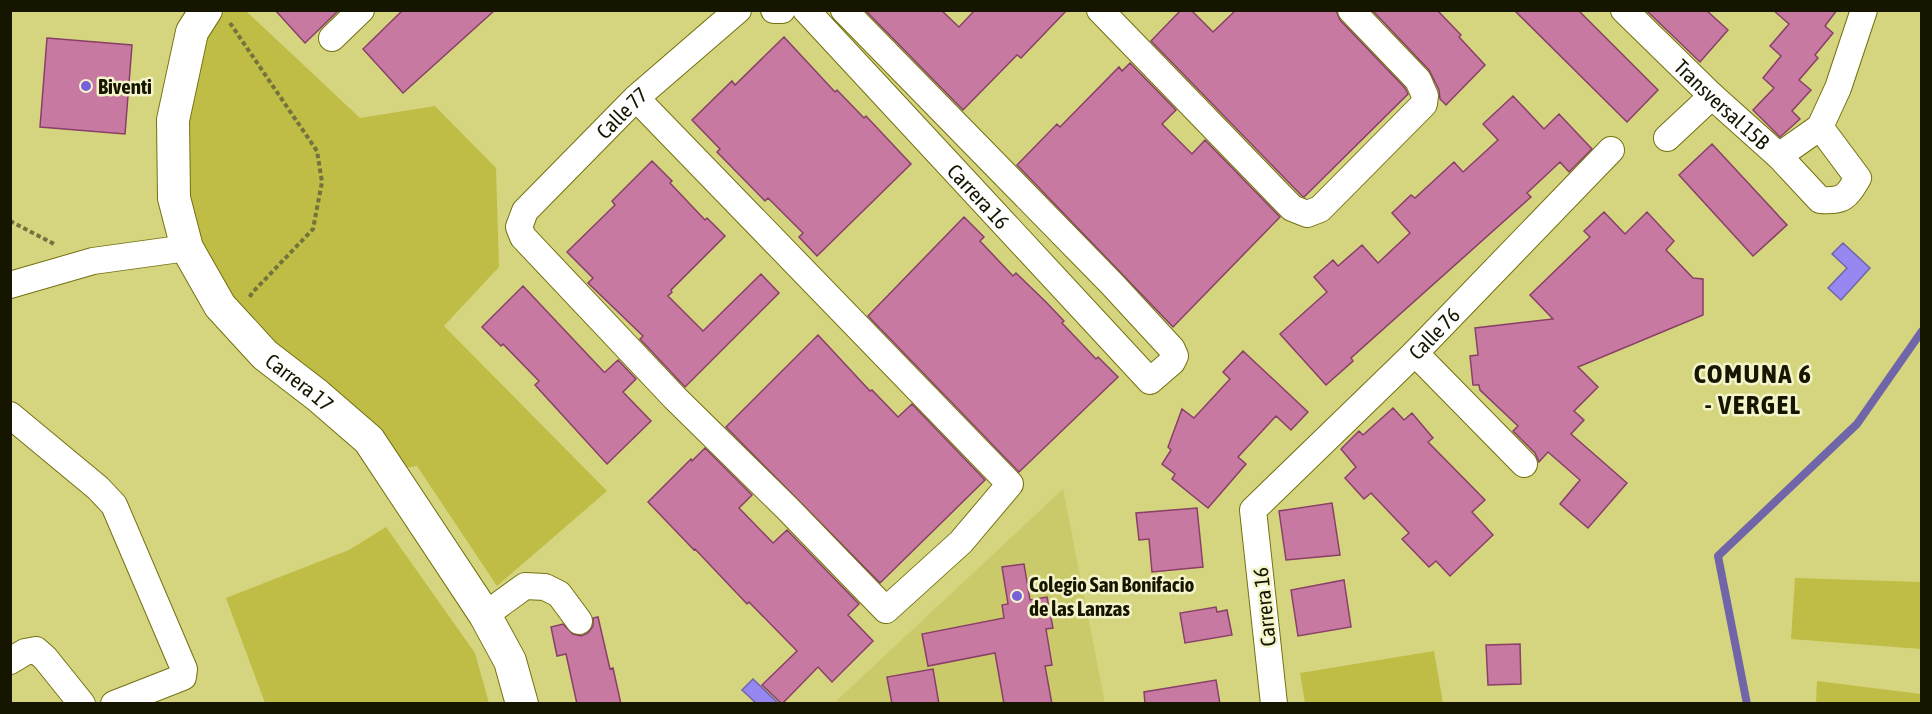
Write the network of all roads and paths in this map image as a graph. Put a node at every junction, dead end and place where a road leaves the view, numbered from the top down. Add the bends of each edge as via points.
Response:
1 (361, 10) edge
2 (738, 10) edge
3 (774, 10) edge
4 (782, 10) edge
5 (806, 10) edge
6 (844, 10) edge
7 (1100, 10) edge
8 (1351, 10) edge
9 (1624, 10) edge
10 (1864, 10) edge
11 (208, 21) edge
12 (332, 38) dead end
13 (1712, 96) junction
14 (636, 98) junction
15 (944, 113) junction
16 (1820, 127) junction
17 (924, 135) junction
18 (1667, 138) dead end
19 (1611, 150) dead end
20 (1779, 156) junction
21 (10, 221) edge
22 (187, 248) junction
23 (93, 261) junction
24 (10, 285) edge
25 (248, 301) dead end
26 (1415, 353) junction
27 (10, 415) edge
28 (1524, 464) dead end
29 (1253, 510) joint
30 (485, 615) junction
31 (579, 621) dead end
32 (10, 661) edge
33 (82, 704) edge
34 (114, 704) edge
35 (522, 704) edge
36 (1274, 704) edge

1 - 12 street
2 - 14 street, Calle 77
3 - 4 street
5 - 17 street, Carrera 16
6 - 15 street, Carrera 16
7 - 8 street via 1292,208 1307,214 1320,209 1424,104 1418,80
9 - 13 street, Transversal 15B
10 - 16 street via 1838,88
11 - 22 street, Carrera 17 via 173,120 174,198
11 - 25 path via 271,81 317,151 322,182 313,229
13 - 18 street
13 - 20 street, Transversal 15B
14 - 14 street, Calle 77 via 1010,484 961,542 886,610 675,398 523,237 519,227 525,211
15 - 17 street
15 - 17 street, Carrera 16 via 1172,349 1172,362 1150,381
16 - 20 street
16 - 20 street, Transversal 15B via 1858,178 1848,194 1836,201 1820,200
19 - 26 street, Calle 76
21 - 23 path
22 - 23 street
22 - 30 street, Carrera 17 via 220,306 265,355 369,440
23 - 24 street
26 - 28 street
26 - 29 street, Calle 76
27 - 34 street via 114,505 184,669 183,677
29 - 36 street, Carrera 16
30 - 31 street via 525,586 545,587 559,594
30 - 35 street, Carrera 17 via 510,662
32 - 33 street via 36,650

